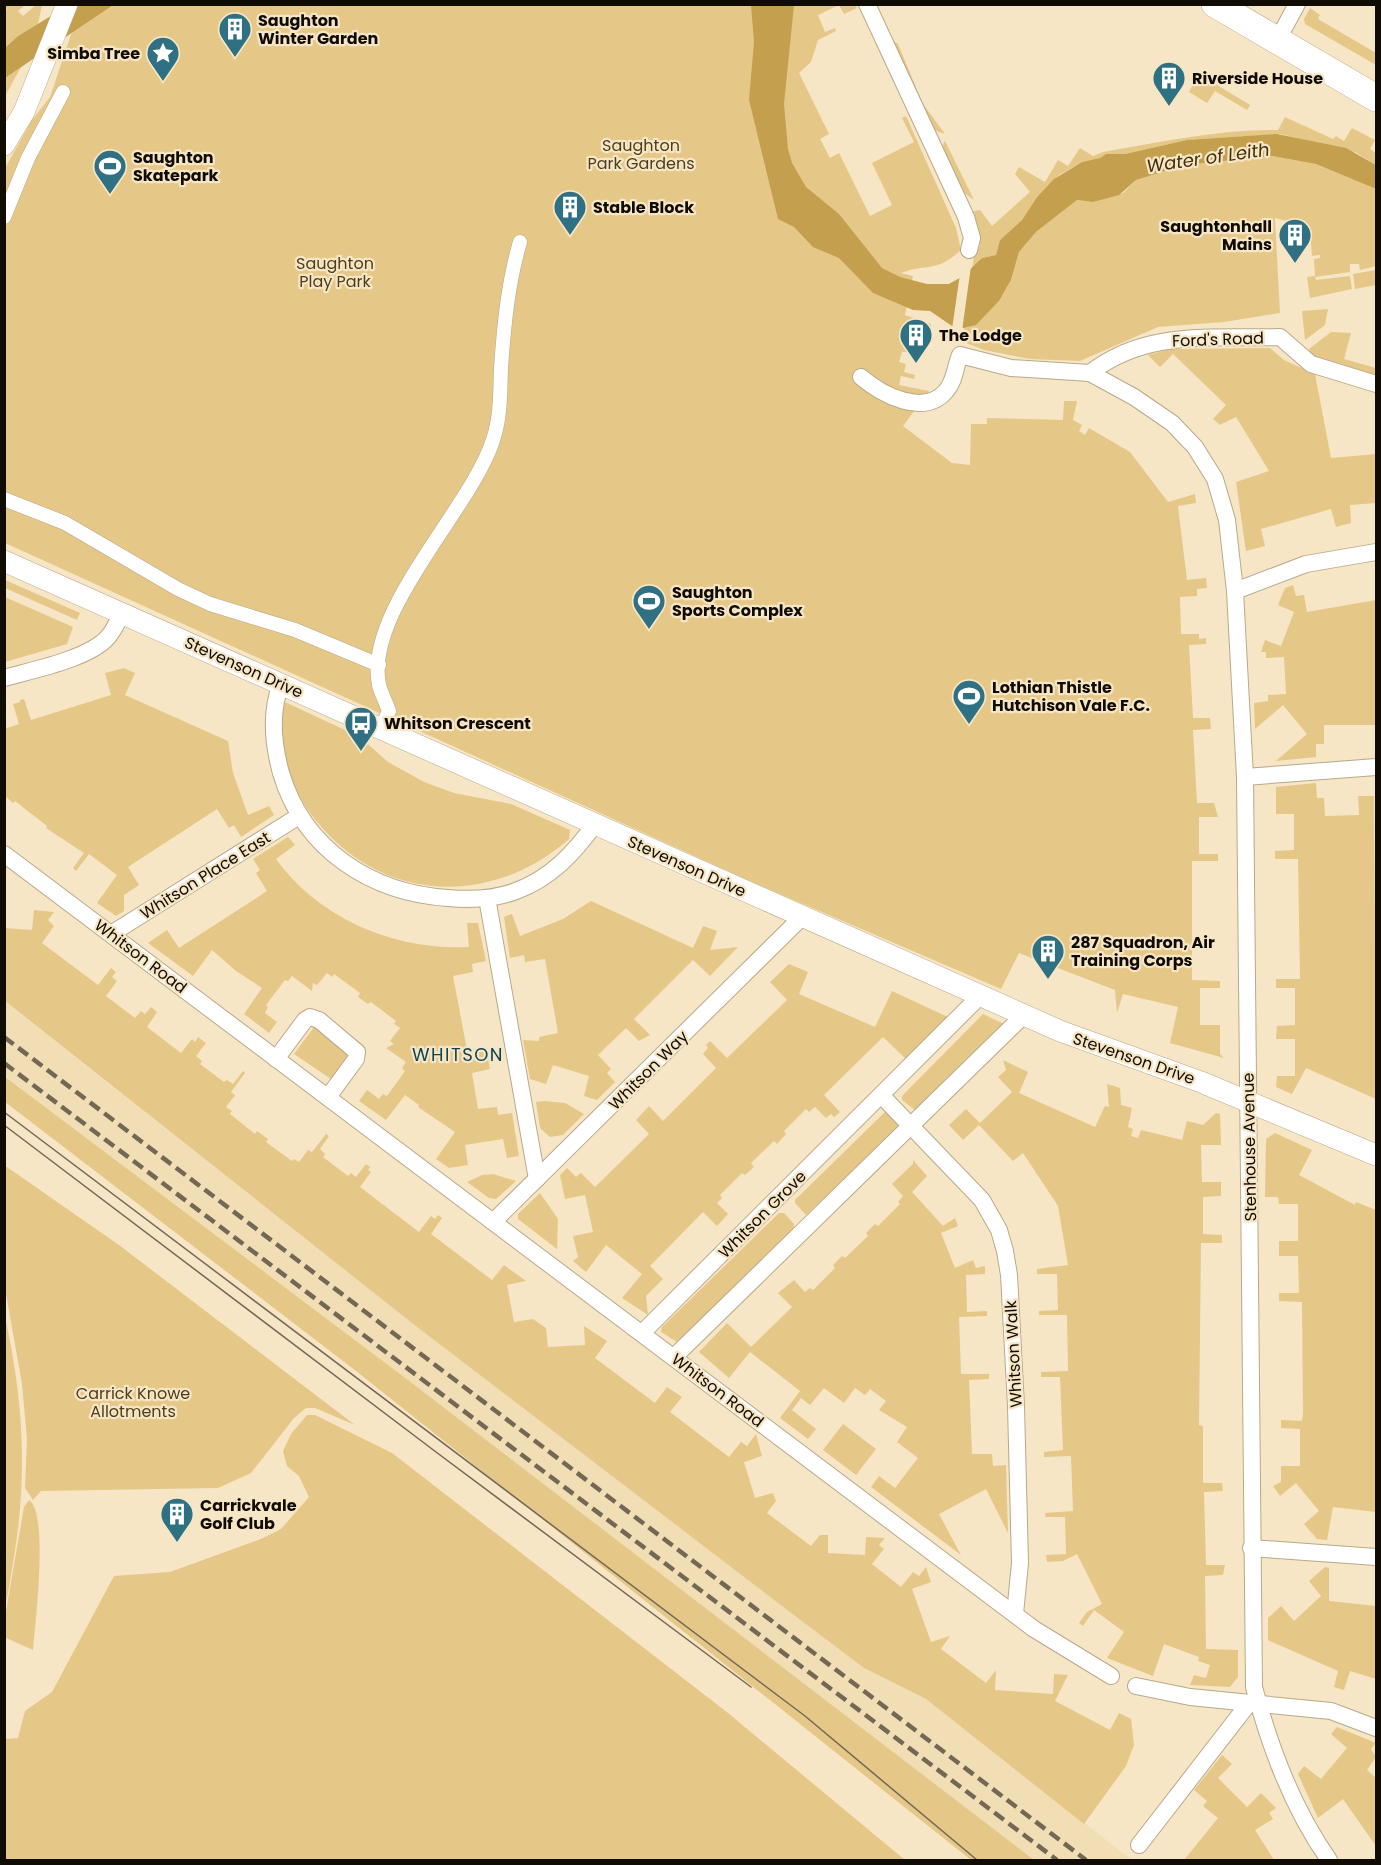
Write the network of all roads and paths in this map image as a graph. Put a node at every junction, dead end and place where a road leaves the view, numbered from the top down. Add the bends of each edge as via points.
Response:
1 (67, 4) edge
2 (867, 4) edge
3 (1215, 4) edge
4 (1297, 4) edge
5 (1277, 40) junction
6 (63, 92) dead end
7 (1377, 98) edge
8 (4, 145) edge
9 (4, 217) edge
10 (520, 242) dead end
11 (969, 250) dead end
12 (1090, 372) junction
13 (861, 377) dead end
14 (1377, 384) edge
15 (4, 499) edge
16 (1377, 552) edge
17 (4, 561) edge
18 (1235, 591) junction
19 (122, 613) junction
20 (379, 665) junction
21 (4, 678) edge
22 (281, 684) junction
23 (381, 729) junction
24 (1377, 767) edge
25 (1245, 777) junction
26 (300, 816) junction
27 (595, 824) junction
28 (4, 854) edge
29 (487, 898) junction
30 (802, 917) junction
31 (111, 934) junction
32 (981, 996) junction
33 (1023, 1016) junction
34 (276, 1059) junction
35 (882, 1096) junction
36 (328, 1097) junction
37 (1248, 1100) junction
38 (913, 1126) junction
39 (1377, 1155) edge
40 (537, 1179) junction
41 (493, 1222) junction
42 (642, 1333) junction
43 (674, 1357) junction
44 (1251, 1548) junction
45 (1377, 1557) edge
46 (1016, 1614) junction
47 (1111, 1676) dead end
48 (1136, 1686) dead end
49 (1253, 1703) junction
50 (1377, 1728) edge
51 (1138, 1845) dead end
52 (1329, 1860) edge

1 - 8 street via 24,112
2 - 11 street via 966,217 972,238
3 - 5 main road
4 - 5 street
5 - 7 main road
6 - 9 street via 28,158
10 - 20 street via 511,274 500,415 493,441 471,489 405,591 383,642
12 - 13 street via 1011,368 960,355 946,391 916,404 878,389
12 - 14 street, Ford's Road via 1117,355 1157,340 1280,337 1311,364
12 - 18 street via 1163,416 1202,456 1223,502
15 - 20 street via 65,523 210,604 295,630
16 - 18 street via 1306,564
17 - 19 street, Stevenson Drive
18 - 25 street, Stenhouse Avenue
19 - 21 street via 109,636 98,645
19 - 22 street, Stevenson Drive
20 - 23 street via 379,685 389,711
22 - 23 street, Stevenson Drive
22 - 26 street via 274,708 275,742 284,782
23 - 27 street, Stevenson Drive
24 - 25 street
25 - 37 street, Stenhouse Avenue
26 - 29 street via 338,860 377,883 436,897
26 - 31 street, Whitson Place East
27 - 29 street via 579,848 552,871 518,890
27 - 30 street, Stevenson Drive
28 - 31 street, Whitson Road
29 - 40 street
30 - 32 street, Stevenson Drive
30 - 40 street, Whitson Way
31 - 34 street, Whitson Road
32 - 33 street, Stevenson Drive
32 - 35 street, Whitson Grove
33 - 37 street, Stevenson Drive
33 - 38 street
34 - 36 street, Whitson Road
34 - 36 street via 305,1020 319,1020 357,1052 354,1063
35 - 38 street
35 - 42 street, Whitson Grove
36 - 41 street, Whitson Road
37 - 39 street, Stevenson Drive
37 - 44 street, Stenhouse Avenue
38 - 43 street
38 - 46 street, Whitson Walk via 982,1200 999,1230 1007,1257 1020,1563
40 - 41 street, Whitson Way
41 - 42 street, Whitson Road
42 - 43 street, Whitson Road
43 - 46 street, Whitson Road
44 - 45 street
44 - 49 street, Stenhouse Avenue
46 - 47 street, Whitson Road via 1054,1643
48 - 49 street via 1160,1693
49 - 50 street via 1331,1710
49 - 51 street
49 - 52 street, Stenhouse Avenue via 1297,1807

